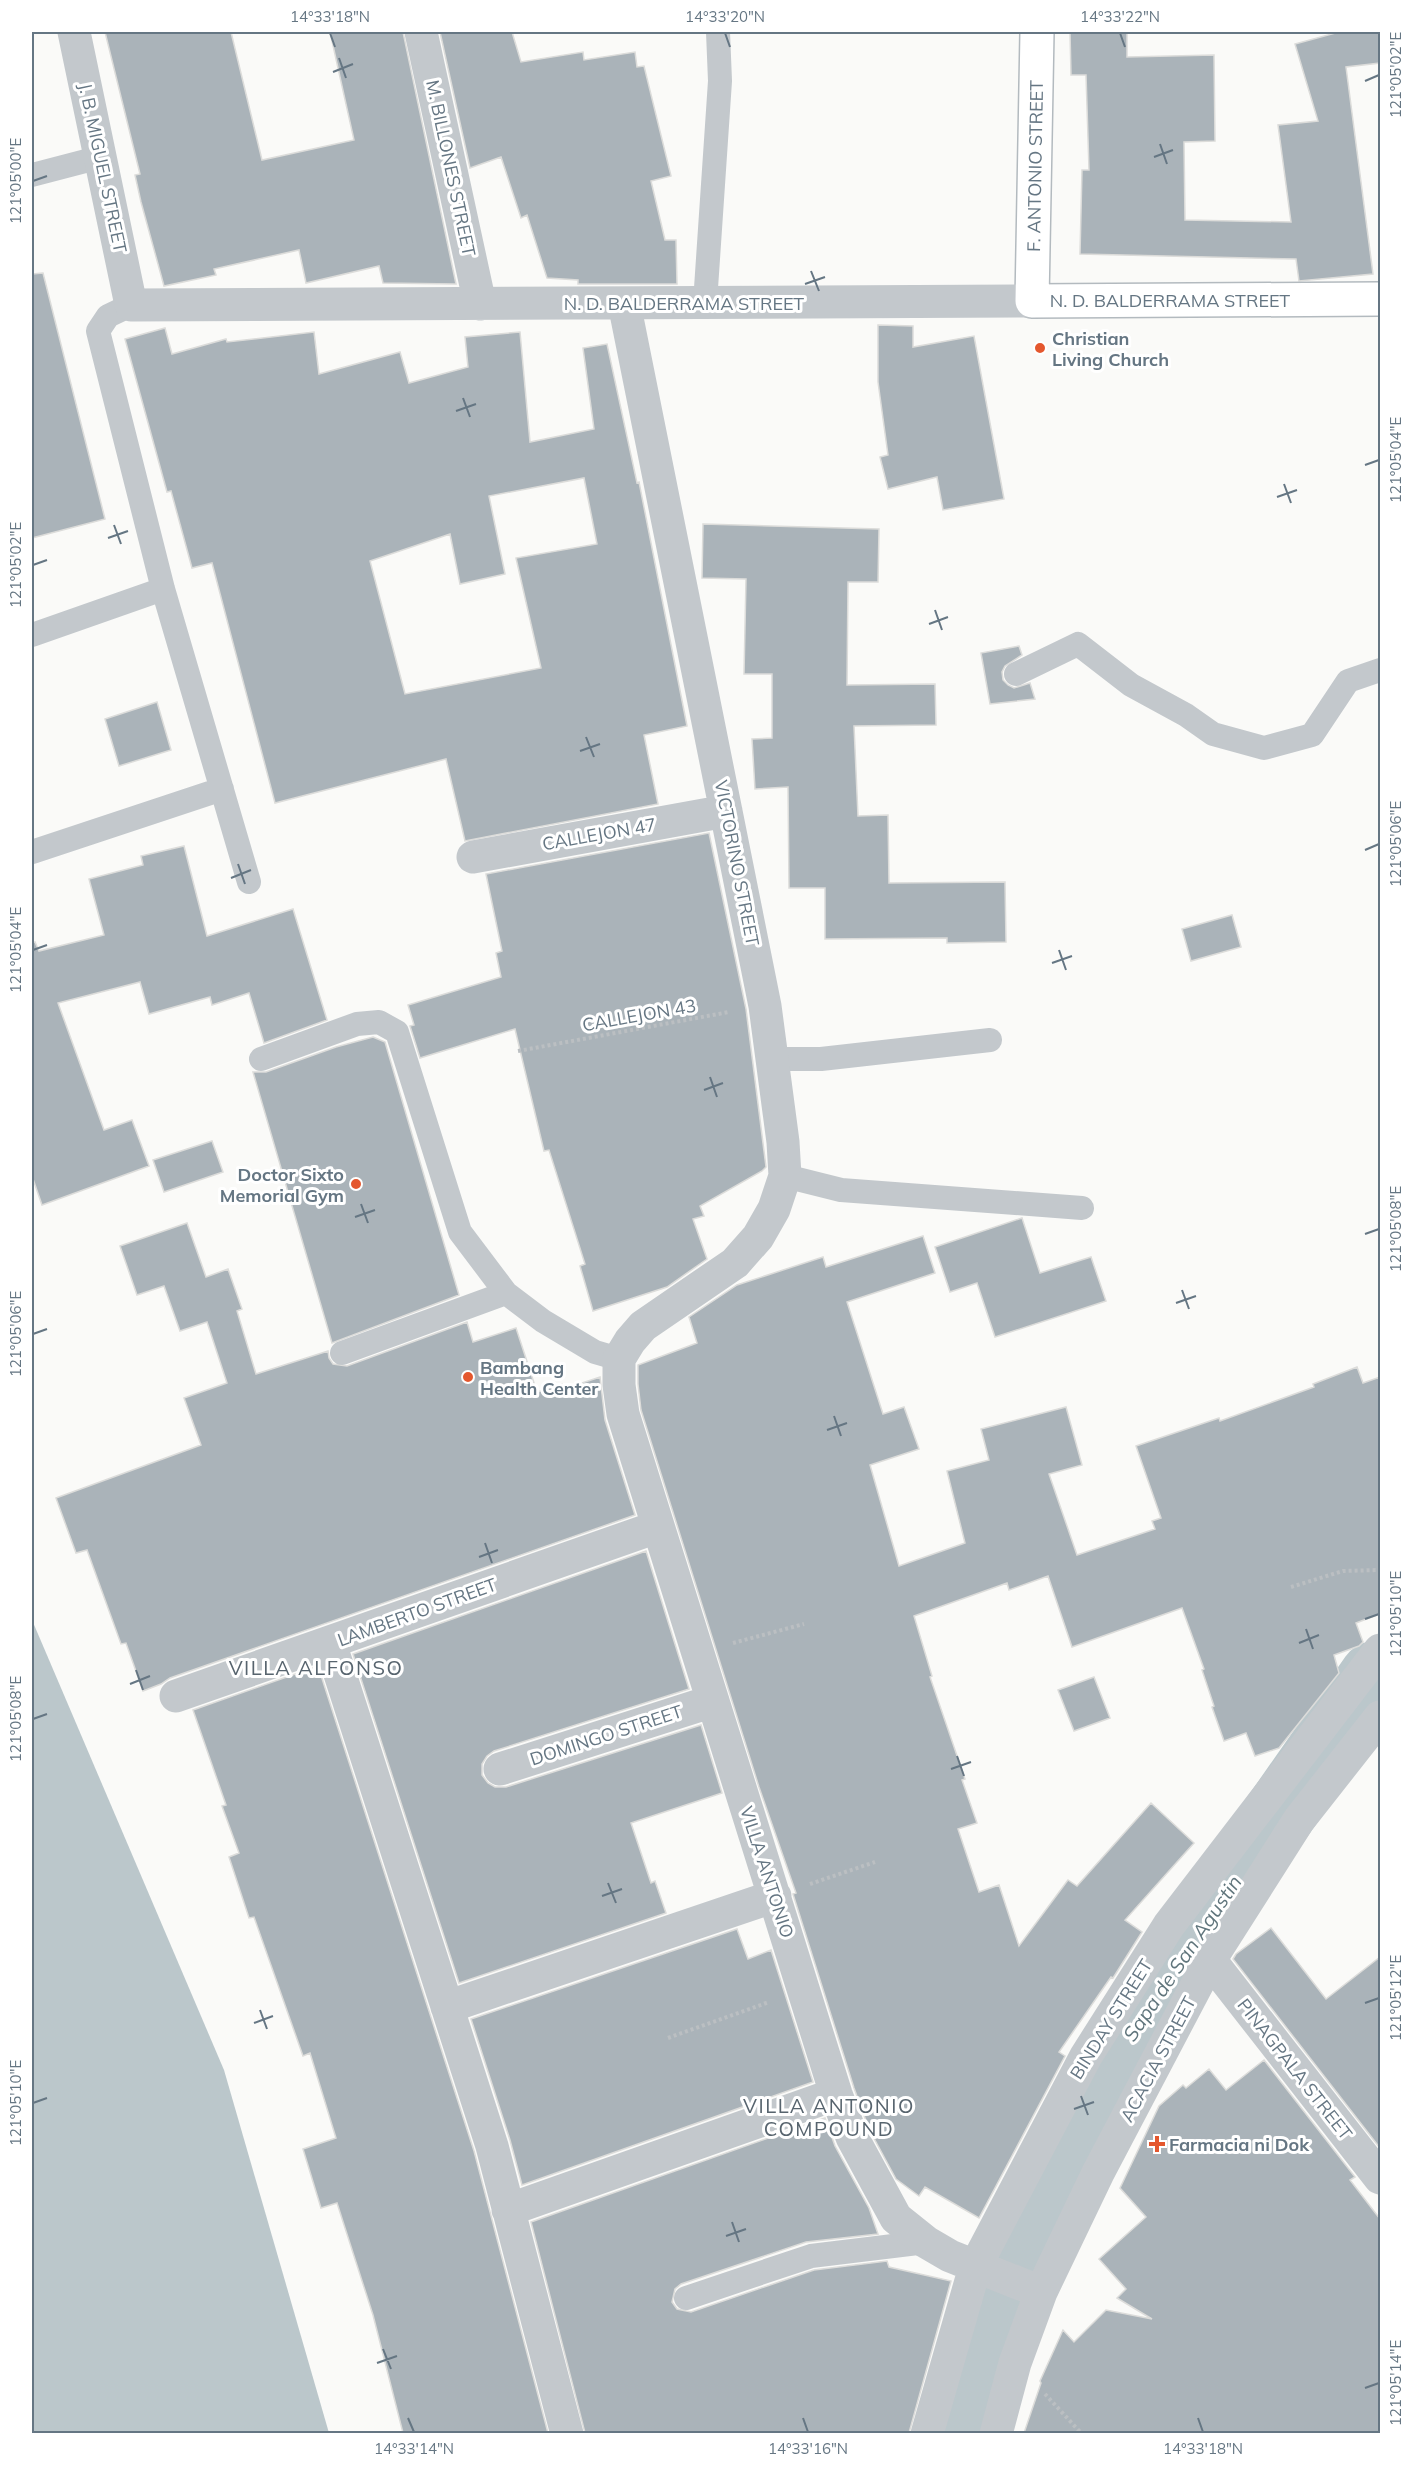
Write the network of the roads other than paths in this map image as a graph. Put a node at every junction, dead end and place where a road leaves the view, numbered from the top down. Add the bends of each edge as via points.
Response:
1 (74, 32) edge
2 (421, 32) edge
3 (718, 32) edge
4 (1037, 32) edge
5 (101, 157) junction
6 (32, 175) edge
7 (1380, 299) edge
8 (1032, 301) junction
9 (624, 303) junction
10 (705, 303) junction
11 (480, 304) junction
12 (131, 305) junction
13 (163, 589) junction
14 (32, 635) edge
15 (1380, 670) edge
16 (1016, 674) dead end
17 (222, 789) junction
18 (726, 811) junction
19 (32, 852) edge
20 (473, 857) dead end
21 (249, 882) dead end
22 (990, 1040) dead end
23 (261, 1059) dead end
24 (772, 1059) junction
25 (784, 1176) junction
26 (1082, 1208) dead end
27 (506, 1293) junction
28 (342, 1353) dead end
29 (619, 1359) junction
30 (657, 1527) junction
31 (330, 1643) junction
32 (1380, 1650) edge
33 (176, 1696) dead end
34 (712, 1701) junction
35 (1380, 1717) edge
36 (500, 1769) dead end
37 (775, 1896) junction
38 (1210, 1960) junction
39 (447, 2007) junction
40 (836, 2094) junction
41 (1380, 2178) edge
42 (508, 2210) junction
43 (926, 2242) junction
44 (981, 2269) junction
45 (1033, 2290) junction
46 (686, 2298) dead end
47 (567, 2433) edge
48 (927, 2433) edge
49 (996, 2433) edge

1 - 5 street, J. B. MIGUEL STREET
2 - 11 street, M. BILLONES STREET
3 - 10 lane via 720,81
4 - 8 street, F. ANTONIO STREET
5 - 6 lane
5 - 12 street, J. B. MIGUEL STREET
7 - 8 street, N. D. BALDERRAMA STREET
8 - 10 street, N. D. BALDERRAMA STREET
9 - 10 street, N. D. BALDERRAMA STREET
9 - 11 street, N. D. BALDERRAMA STREET
9 - 18 street, VICTORINO STREET
11 - 12 street, N. D. BALDERRAMA STREET
12 - 13 lane via 108,316 98,331
13 - 14 lane
13 - 17 lane
15 - 16 lane via 1348,681 1312,735 1264,748 1213,734 1131,685 1078,644
17 - 19 lane
17 - 21 lane
18 - 20 street, CALLEJON 47
18 - 24 street, VICTORINO STREET
22 - 24 lane via 821,1059
23 - 27 lane via 357,1024 379,1022 397,1032 460,1232
24 - 25 street, VICTORINO STREET
25 - 26 lane via 841,1190
25 - 29 street, VICTORINO STREET via 774,1209 758,1238 735,1263 643,1326
27 - 28 lane
27 - 29 lane via 595,1352
29 - 30 street, VILLA ANTONIO via 623,1414
30 - 31 street, LAMBERTO STREET
30 - 34 street, VILLA ANTONIO
31 - 33 street, LAMBERTO STREET
31 - 39 street
32 - 44 street, BINDAY STREET via 1169,1925 1086,2056
34 - 36 street, DOMINGO STREET
34 - 37 street, VILLA ANTONIO
35 - 38 street, ACACIA STREET via 1299,1820
37 - 39 street
37 - 40 street, VILLA ANTONIO
38 - 41 street, PINAGPALA STREET
38 - 45 street, ACACIA STREET
39 - 42 street via 492,2146
40 - 42 street
40 - 43 street, VILLA ANTONIO via 852,2137 896,2218
42 - 47 street
43 - 44 street, VILLA ANTONIO
43 - 46 lane via 811,2256
44 - 45 street, VILLA ANTONIO
44 - 48 street, BINDAY STREET
45 - 49 street, ACACIA STREET

